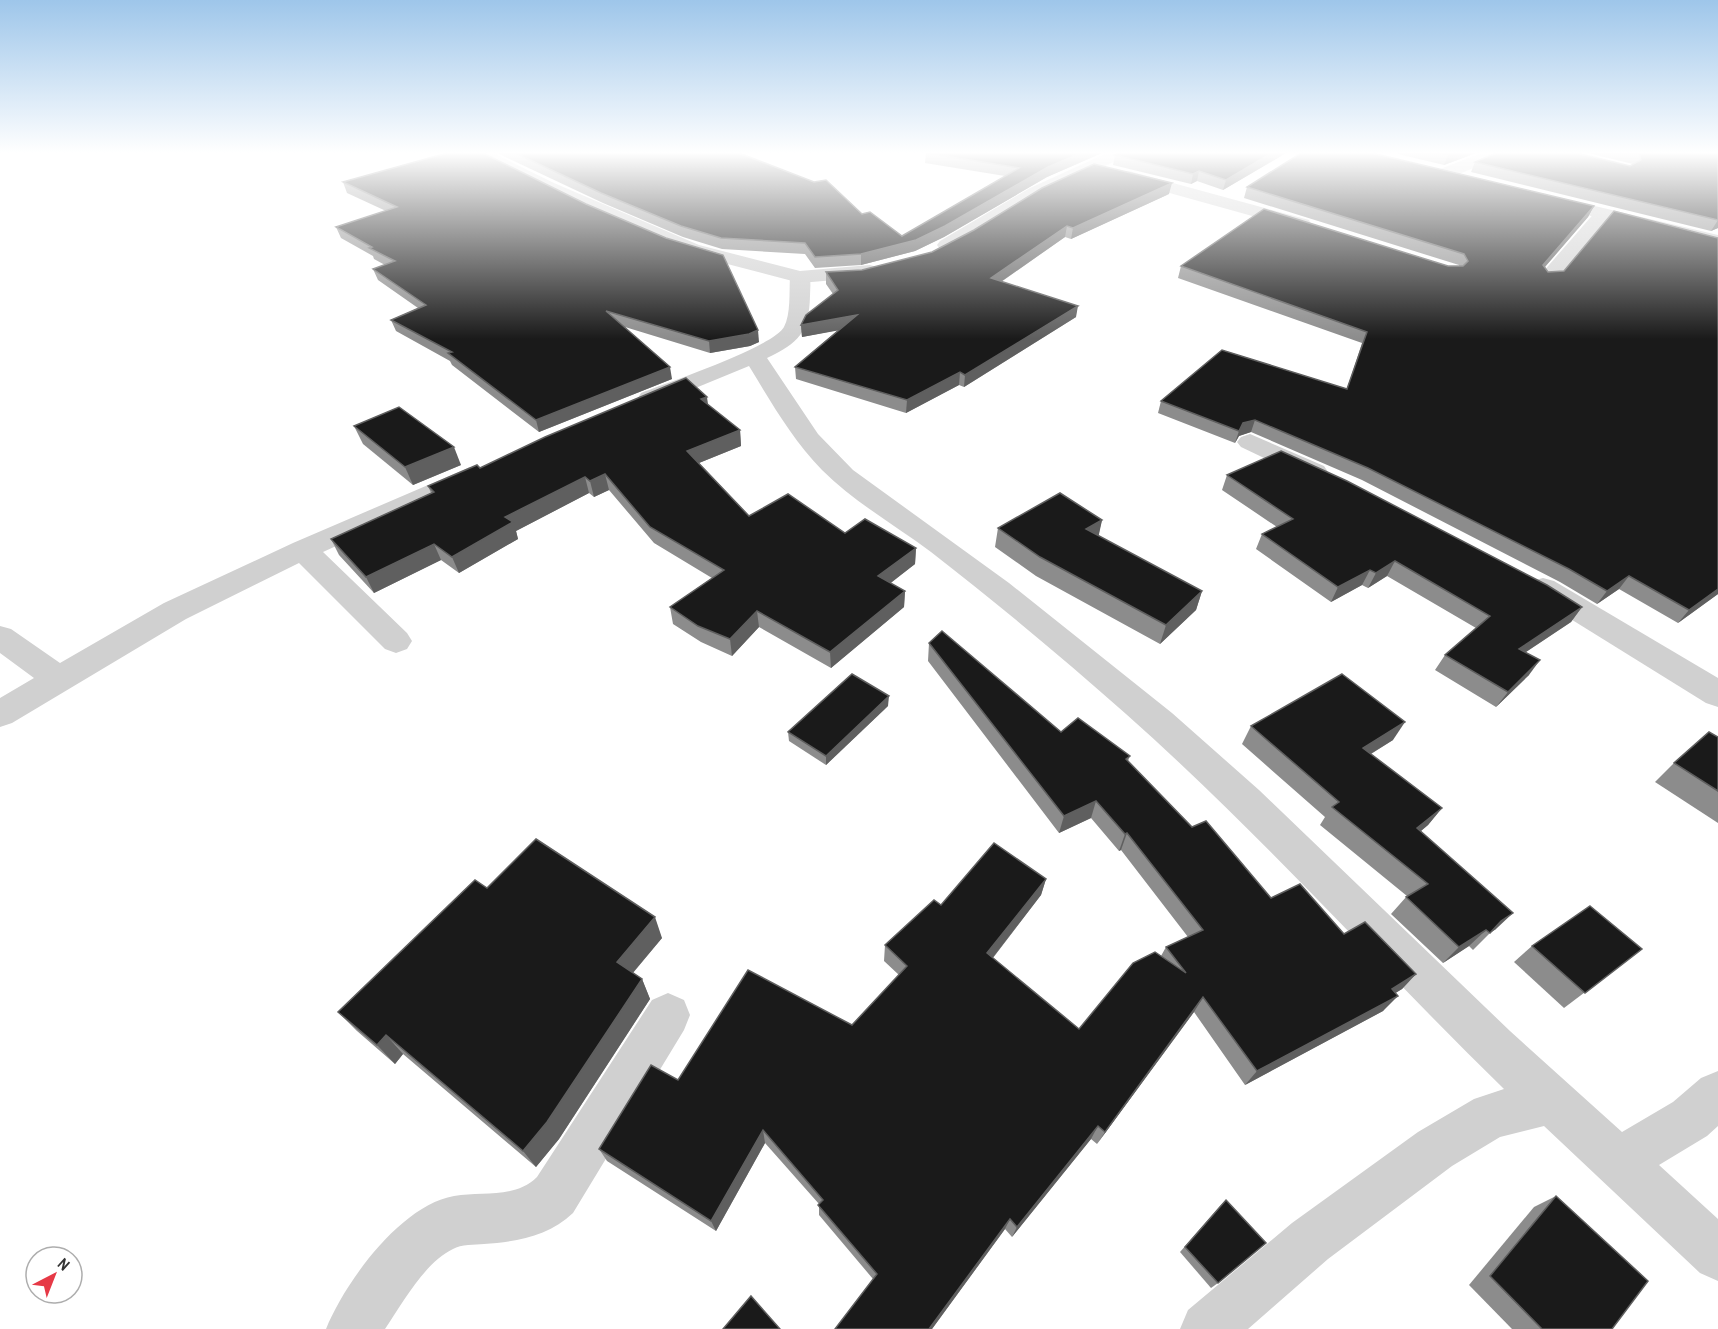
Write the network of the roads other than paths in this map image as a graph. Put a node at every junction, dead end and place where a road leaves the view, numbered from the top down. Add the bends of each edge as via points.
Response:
1 (613, 215) edge
2 (998, 215) edge
3 (1282, 215) edge
4 (1602, 215) edge
5 (1607, 215) edge
6 (1318, 229) edge
7 (1718, 241) edge
8 (931, 253) edge
9 (889, 268) edge
10 (800, 277) junction
11 (1549, 277) edge
12 (754, 356) junction
13 (625, 408) edge
14 (1250, 442) dead end
15 (499, 463) edge
16 (1341, 483) edge
17 (303, 550) junction
18 (1517, 574) edge
19 (0, 637) edge
20 (396, 641) dead end
21 (58, 678) junction
22 (1718, 694) edge
23 (0, 714) edge
24 (668, 1015) dead end
25 (1718, 1095) edge
26 (1550, 1101) junction
27 (1620, 1161) junction
28 (1718, 1255) edge
29 (353, 1329) edge
30 (1207, 1329) edge

1 - 10 street via 692,249
2 - 8 street
3 - 6 street
4 - 11 street
5 - 7 street
9 - 10 street
10 - 12 street via 797,327 781,344
12 - 13 street
12 - 26 street via 808,439 832,465 1048,629 1160,723 1256,809
14 - 16 street
15 - 17 street
17 - 20 street
17 - 21 street via 175,611
18 - 22 street
19 - 21 street
21 - 23 street
24 - 29 street via 546,1206 528,1215 445,1223 426,1235
25 - 27 street via 1690,1119
26 - 27 street
26 - 30 street via 1491,1116 1435,1149 1311,1241
27 - 28 street

